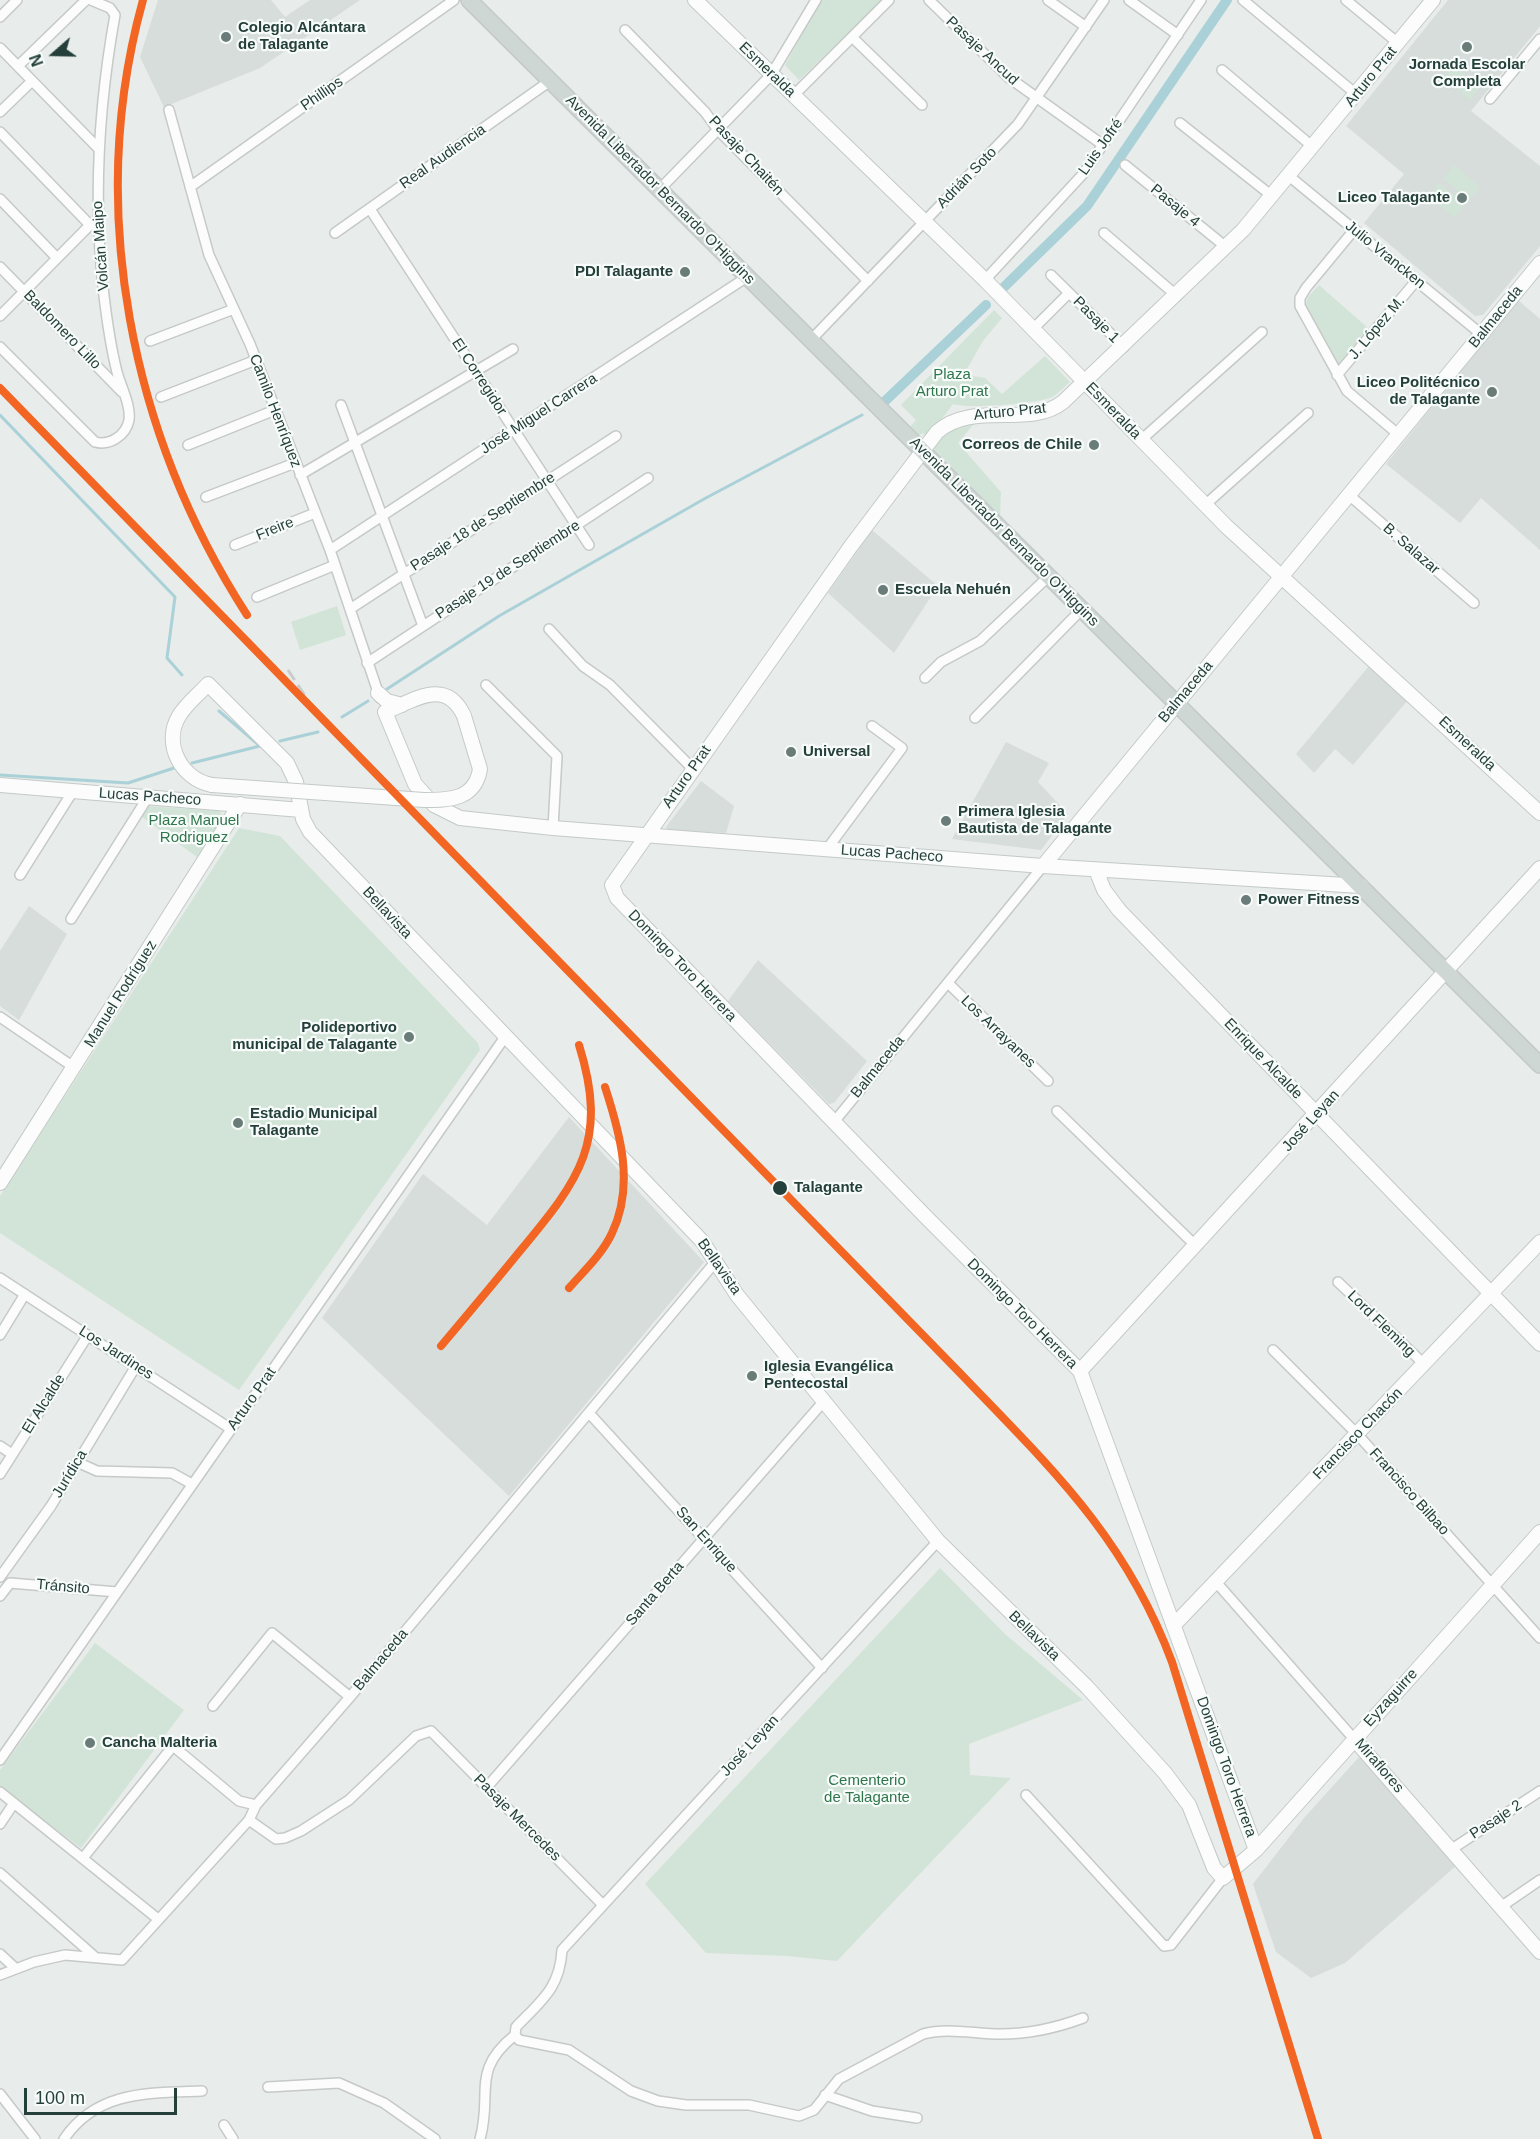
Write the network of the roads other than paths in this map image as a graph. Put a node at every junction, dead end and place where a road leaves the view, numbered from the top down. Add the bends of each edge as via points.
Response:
1 (17, 0) edge
2 (86, 0) edge
3 (91, 0) edge
4 (454, 0) edge
5 (469, 0) edge
6 (695, 0) edge
7 (816, 0) edge
8 (889, 0) edge
9 (929, 0) edge
10 (1048, 0) edge
11 (1104, 0) edge
12 (1129, 0) edge
13 (1201, 0) edge
14 (1243, 0) edge
15 (1346, 0) edge
16 (1433, 0) edge
17 (0, 17) edge
18 (1086, 27) junction
19 (625, 30) dead end
20 (1178, 34) junction
21 (852, 37) junction
22 (1540, 39) edge
23 (1398, 43) junction
24 (0, 48) edge
25 (18, 66) junction
26 (1222, 70) dead end
27 (771, 75) junction
28 (32, 81) junction
29 (550, 81) junction
30 (1356, 94) junction
31 (792, 96) junction
32 (1037, 99) junction
33 (1490, 99) dead end
34 (922, 105) dead end
35 (169, 110) dead end
36 (0, 112) edge
37 (1180, 123) dead end
38 (718, 130) junction
39 (0, 132) edge
40 (1103, 145) junction
41 (1313, 147) junction
42 (98, 148) junction
43 (1125, 165) dead end
44 (1288, 176) junction
45 (190, 187) junction
46 (659, 190) junction
47 (1272, 196) junction
48 (0, 199) edge
49 (369, 209) junction
50 (924, 223) junction
51 (94, 226) junction
52 (1354, 230) junction
53 (335, 233) dead end
54 (1104, 233) dead end
55 (1226, 247) junction
56 (57, 258) junction
57 (1540, 263) edge
58 (0, 267) edge
59 (1051, 275) dead end
60 (747, 277) junction
61 (985, 280) junction
62 (1416, 280) junction
63 (868, 281) junction
64 (24, 292) junction
65 (1069, 293) junction
66 (1177, 296) junction
67 (234, 309) junction
68 (0, 316) edge
69 (1033, 329) junction
70 (1262, 332) dead end
71 (1481, 334) junction
72 (150, 341) dead end
73 (810, 341) junction
74 (0, 347) edge
75 (1124, 347) junction
76 (513, 349) dead end
77 (256, 360) junction
78 (475, 371) junction
79 (1337, 375) junction
80 (1085, 382) junction
81 (124, 394) junction
82 (161, 397) dead end
83 (341, 405) dead end
84 (275, 410) junction
85 (1308, 413) dead end
86 (514, 430) junction
87 (1398, 435) junction
88 (616, 436) dead end
89 (1141, 440) junction
90 (355, 443) junction
91 (188, 445) dead end
92 (921, 450) junction
93 (295, 463) junction
94 (300, 475) junction
95 (648, 478) dead end
96 (547, 480) junction
97 (1349, 495) junction
98 (206, 497) dead end
99 (1205, 505) junction
100 (315, 513) junction
101 (382, 517) junction
102 (576, 525) junction
103 (235, 545) dead end
104 (589, 545) dead end
105 (330, 550) junction
106 (335, 565) junction
107 (404, 574) junction
108 (1048, 576) junction
109 (1282, 576) junction
110 (257, 597) dead end
111 (1474, 603) dead end
112 (350, 609) junction
113 (1082, 609) junction
114 (423, 626) junction
115 (549, 629) dead end
116 (367, 663) junction
117 (926, 678) dead end
118 (208, 684) joint
119 (486, 685) dead end
120 (378, 693) junction
121 (1177, 703) junction
122 (402, 705) junction
123 (385, 712) junction
124 (975, 718) dead end
125 (872, 726) dead end
126 (392, 730) junction
127 (693, 769) junction
128 (0, 785) edge
129 (73, 791) junction
130 (148, 797) junction
131 (240, 804) junction
132 (301, 810) junction
133 (1540, 813) edge
134 (553, 828) junction
135 (646, 835) junction
136 (827, 849) junction
137 (1043, 866) junction
138 (1540, 868) edge
139 (1096, 870) junction
140 (20, 875) dead end
141 (1361, 886) junction
142 (612, 888) joint
143 (71, 919) dead end
144 (1446, 971) junction
145 (948, 983) junction
146 (0, 1017) edge
147 (505, 1037) junction
148 (1540, 1065) edge
149 (75, 1068) junction
150 (1048, 1082) dead end
151 (1057, 1111) dead end
152 (1317, 1114) junction
153 (834, 1122) junction
154 (0, 1183) edge
155 (1540, 1242) edge
156 (1196, 1246) junction
157 (717, 1260) junction
158 (0, 1278) edge
159 (1338, 1282) dead end
160 (25, 1294) junction
161 (1492, 1294) junction
162 (0, 1335) edge
163 (88, 1335) junction
164 (1540, 1344) edge
165 (1272, 1350) dead end
166 (1425, 1365) junction
167 (136, 1366) junction
168 (1080, 1371) junction
169 (824, 1401) junction
170 (589, 1413) junction
171 (231, 1429) junction
172 (1358, 1435) junction
173 (0, 1446) edge
174 (12, 1454) junction
175 (77, 1462) junction
176 (0, 1474) edge
177 (192, 1484) junction
178 (1540, 1532) edge
179 (704, 1538) junction
180 (938, 1541) junction
181 (0, 1577) edge
182 (1216, 1582) junction
183 (1492, 1585) junction
184 (117, 1592) junction
185 (0, 1596) edge
186 (1174, 1625) junction
187 (1540, 1638) edge
188 (822, 1668) junction
189 (350, 1698) junction
190 (213, 1706) dead end
191 (1354, 1739) junction
192 (0, 1760) edge
193 (487, 1787) junction
194 (1540, 1791) edge
195 (0, 1792) edge
196 (1026, 1796) dead end
197 (14, 1803) junction
198 (256, 1805) junction
199 (249, 1820) junction
200 (0, 1824) edge
201 (1256, 1850) junction
202 (1452, 1850) junction
203 (83, 1858) junction
204 (0, 1873) edge
205 (1219, 1873) junction
206 (1540, 1880) edge
207 (603, 1905) junction
208 (1502, 1906) junction
209 (158, 1919) junction
210 (1540, 1952) edge
211 (0, 1954) edge
212 (94, 1956) junction
213 (15, 1968) junction
214 (0, 1975) edge
215 (1083, 2018) dead end
216 (515, 2035) junction
217 (268, 2087) dead end
218 (202, 2091) dead end
219 (0, 2094) edge
220 (825, 2095) junction
221 (917, 2118) dead end
222 (224, 2125) dead end
223 (35, 2139) edge
224 (64, 2139) edge
225 (233, 2139) edge
226 (435, 2139) edge
227 (480, 2139) edge

1 - 17 street
2 - 25 street
3 - 42 street, Volcán Maipo via 110,8 115,15 104,76
4 - 45 street, Phillips
5 - 29 main road, Avenida Libertador Bernardo O'Higgins
6 - 27 street, Esmeralda
7 - 27 street
8 - 21 street
9 - 32 street, Pasaje Ancud via 994,64
10 - 18 street
11 - 18 street, Adrián Soto
12 - 20 street
13 - 20 street, Luis Jofré
14 - 30 street
15 - 23 street
16 - 23 street, Arturo Prat
18 - 32 street, Adrián Soto
19 - 38 street, Pasaje Chaitén
20 - 40 street, Luis Jofré
21 - 31 street
21 - 34 street
22 - 33 street
23 - 30 street, Arturo Prat
24 - 25 street
25 - 28 street
26 - 41 street
27 - 31 street, Esmeralda
27 - 38 street
28 - 36 street
28 - 42 street
29 - 46 main road, Avenida Libertador Bernardo O'Higgins
29 - 49 street, Real Audiencia
30 - 41 street, Arturo Prat
31 - 50 street, Esmeralda
32 - 40 street, Pasaje Ancud
32 - 50 street, Adrián Soto via 1011,132
35 - 45 street, Camilo Henríquez
37 - 47 street
38 - 46 street
38 - 63 street, Pasaje Chaitén
39 - 51 street
40 - 61 street, Luis Jofré via 1065,196
41 - 44 street, Arturo Prat
42 - 51 street, Volcán Maipo
43 - 55 street, Pasaje 4
44 - 47 street, Arturo Prat
44 - 52 street, Julio Vrancken
45 - 67 street, Camilo Henríquez via 209,255
46 - 60 main road, Avenida Libertador Bernardo O'Higgins
47 - 55 street, Arturo Prat
48 - 56 street
49 - 53 street, Real Audiencia
49 - 78 street, El Corregidor
50 - 61 street, Esmeralda
50 - 63 street, Adrián Soto
51 - 56 street
51 - 81 street, Volcán Maipo via 110,338
52 - 62 street, Julio Vrancken
52 - 79 street via 1306,288 1300,303
54 - 66 street
55 - 66 street, Arturo Prat
56 - 64 street
57 - 71 street, Balmaceda
58 - 64 street, Baldomero Lillo
59 - 65 street, Pasaje 1
60 - 73 main road, Avenida Libertador Bernardo O'Higgins
60 - 86 street, José Miguel Carrera
61 - 69 street, Esmeralda
62 - 71 street, Julio Vrancken
62 - 79 street, J. López M.
63 - 73 street, Adrián Soto
64 - 68 street
64 - 81 street, Baldomero Lillo
65 - 69 street, Pasaje 1
65 - 75 street, Pasaje 1
66 - 75 street, Arturo Prat
67 - 72 street
67 - 77 street, Camilo Henríquez
69 - 80 street, Esmeralda
70 - 89 street
71 - 87 street, Balmaceda
73 - 92 main road, Avenida Libertador Bernardo O'Higgins
74 - 81 street, Volcán Maipo via 97,443 114,440 125,430 129,414
75 - 80 street, Arturo Prat
76 - 78 street
77 - 82 street
77 - 84 street, Camilo Henríquez
78 - 86 street, El Corregidor
78 - 90 street
79 - 87 street via 1356,401
80 - 89 street, Esmeralda
80 - 92 street, Arturo Prat via 1048,410 954,420
83 - 90 street
84 - 91 street
84 - 93 street, Camilo Henríquez
85 - 99 street
86 - 96 street, El Corregidor
86 - 101 street, José Miguel Carrera
87 - 97 street, Balmaceda
88 - 96 street, Pasaje 18 de Septiembre
89 - 99 street, Esmeralda
90 - 94 street
90 - 101 street
92 - 108 main road, Avenida Libertador Bernardo O'Higgins
92 - 127 street, Arturo Prat
93 - 94 street, Camilo Henríquez
93 - 98 street
94 - 100 street, Camilo Henríquez
95 - 102 street, Pasaje 19 de Septiembre
96 - 102 street, El Corregidor
96 - 107 street, Pasaje 18 de Septiembre
97 - 109 street, Balmaceda
97 - 111 street, B. Salazar
99 - 109 street, Esmeralda
100 - 103 street, Freire
100 - 105 street, Camilo Henríquez
101 - 105 street, José Miguel Carrera
101 - 107 street
102 - 104 street, El Corregidor
102 - 114 street, Pasaje 19 de Septiembre
105 - 106 street, Camilo Henríquez
106 - 110 street
106 - 112 street, Camilo Henríquez
107 - 112 street, Pasaje 18 de Septiembre
107 - 114 street
108 - 113 main road, Avenida Libertador Bernardo O'Higgins
108 - 117 street via 980,641 941,662
109 - 121 street, Balmaceda
109 - 133 street, Esmeralda
112 - 116 street, Camilo Henríquez
113 - 121 main road, Avenida Libertador Bernardo O'Higgins
113 - 124 street
114 - 116 street, Pasaje 19 de Septiembre
115 - 127 street
116 - 120 street, Camilo Henríquez
118 - 122 street, Lucas Pacheco, bridge via 179,716 173,738 178,760 198,782 424,800 456,798 471,789 480,769 464,716 454,699 444,695 422,697
118 - 132 street, Bellavista via 287,763 296,782
119 - 134 street via 557,756
120 - 122 street via 387,701
120 - 123 street, Camilo Henríquez
121 - 137 street, Balmaceda
121 - 141 main road, Avenida Libertador Bernardo O'Higgins
122 - 123 street, Lucas Pacheco
122 - 126 street
123 - 126 street, Lucas Pacheco
125 - 136 street via 902,748
126 - 134 street, Lucas Pacheco via 415,784 442,810 477,821
127 - 135 street, Arturo Prat
128 - 129 street, Lucas Pacheco
129 - 130 street, Lucas Pacheco
129 - 140 street
130 - 131 street, Lucas Pacheco
130 - 143 street
131 - 132 street, Lucas Pacheco
131 - 149 street, Manuel Rodríguez
132 - 147 street, Bellavista via 310,832
134 - 135 street, Lucas Pacheco
135 - 136 street, Lucas Pacheco
135 - 142 street, Arturo Prat via 614,879
136 - 137 street, Lucas Pacheco
137 - 139 street, Lucas Pacheco
137 - 145 street, Balmaceda
138 - 144 street, José Leyan
139 - 141 street, Lucas Pacheco
139 - 152 street, Enrique Alcalde via 1104,890 1119,910
141 - 144 main road, Avenida Libertador Bernardo O'Higgins
142 - 153 street, Domingo Toro Herrera
144 - 148 main road, Avenida Libertador Bernardo O'Higgins
144 - 152 street, José Leyan
145 - 150 street, Los Arrayanes
145 - 153 street, Balmaceda
146 - 149 street
147 - 157 street, Bellavista
147 - 171 street, Arturo Prat
149 - 154 street, Manuel Rodríguez
151 - 156 street
152 - 156 street, José Leyan
152 - 161 street, Enrique Alcalde
153 - 168 street, Domingo Toro Herrera
155 - 161 street, Francisco Chacón
156 - 168 street, José Leyan
157 - 169 street, Bellavista via 737,1295
157 - 170 street, Balmaceda
158 - 160 street, Los Jardines
159 - 166 street, Lord Fleming
160 - 162 street
160 - 163 street, Los Jardines
161 - 164 street, Enrique Alcalde
161 - 166 street, Francisco Chacón
163 - 167 street, Los Jardines
163 - 174 street, El Alcalde
165 - 172 street, Francisco Bilbao
166 - 172 street, Francisco Chacón
167 - 171 street, Los Jardines
167 - 175 street, Jurídica
168 - 186 street, Domingo Toro Herrera
169 - 179 street, Santa Berta
169 - 180 street, Bellavista
170 - 179 street, San Enrique
170 - 189 street, Balmaceda
171 - 177 street, Arturo Prat
172 - 182 street, Francisco Chacón
172 - 183 street, Francisco Bilbao
173 - 174 street
174 - 176 street, El Alcalde
175 - 177 street via 97,1472 174,1473
175 - 181 street, Jurídica
177 - 184 street, Arturo Prat
178 - 183 street, Eyzaguirre
179 - 188 street, San Enrique
179 - 193 street, Santa Berta
180 - 188 street, José Leyan
180 - 205 street, Bellavista via 1087,1687 1151,1757 1189,1805
182 - 186 street, Francisco Chacón
182 - 191 street, Miraflores
183 - 187 street, Francisco Bilbao
183 - 191 street, Eyzaguirre
184 - 185 street, Tránsito via 10,1583
184 - 192 street, Arturo Prat
186 - 201 street, Domingo Toro Herrera
188 - 207 street, José Leyan
189 - 190 street via 272,1633
189 - 198 street, Balmaceda
191 - 201 street, Eyzaguirre
191 - 202 street, Miraflores
193 - 199 street, Pasaje Mercedes via 431,1731 416,1736 349,1800 292,1835 276,1839
193 - 207 street, Pasaje Mercedes
194 - 202 street, Pasaje 2
195 - 197 street
196 - 205 street via 1164,1946 1171,1946
197 - 200 street
197 - 203 street
198 - 199 street, Balmaceda
198 - 203 street via 240,1802 173,1746
199 - 209 street, Balmaceda
201 - 205 street, Eyzaguirre
202 - 208 street, Miraflores
203 - 209 street
204 - 212 street
206 - 208 street
207 - 216 street, José Leyan via 562,1950 556,1982 516,2027
208 - 210 street, Miraflores
209 - 212 street, Balmaceda via 122,1960
211 - 213 street
212 - 213 street, Balmaceda via 65,1955
213 - 214 street, Balmaceda
215 - 220 street via 1028,2034 930,2032 839,2079
216 - 220 street via 519,2040 569,2050 631,2091 672,2103 749,2105 799,2116 814,2110
216 - 227 street via 487,2066
217 - 226 street via 339,2083 384,2103
218 - 224 street via 136,2094 107,2102 88,2113
219 - 223 street
220 - 221 street via 872,2111
222 - 225 street

